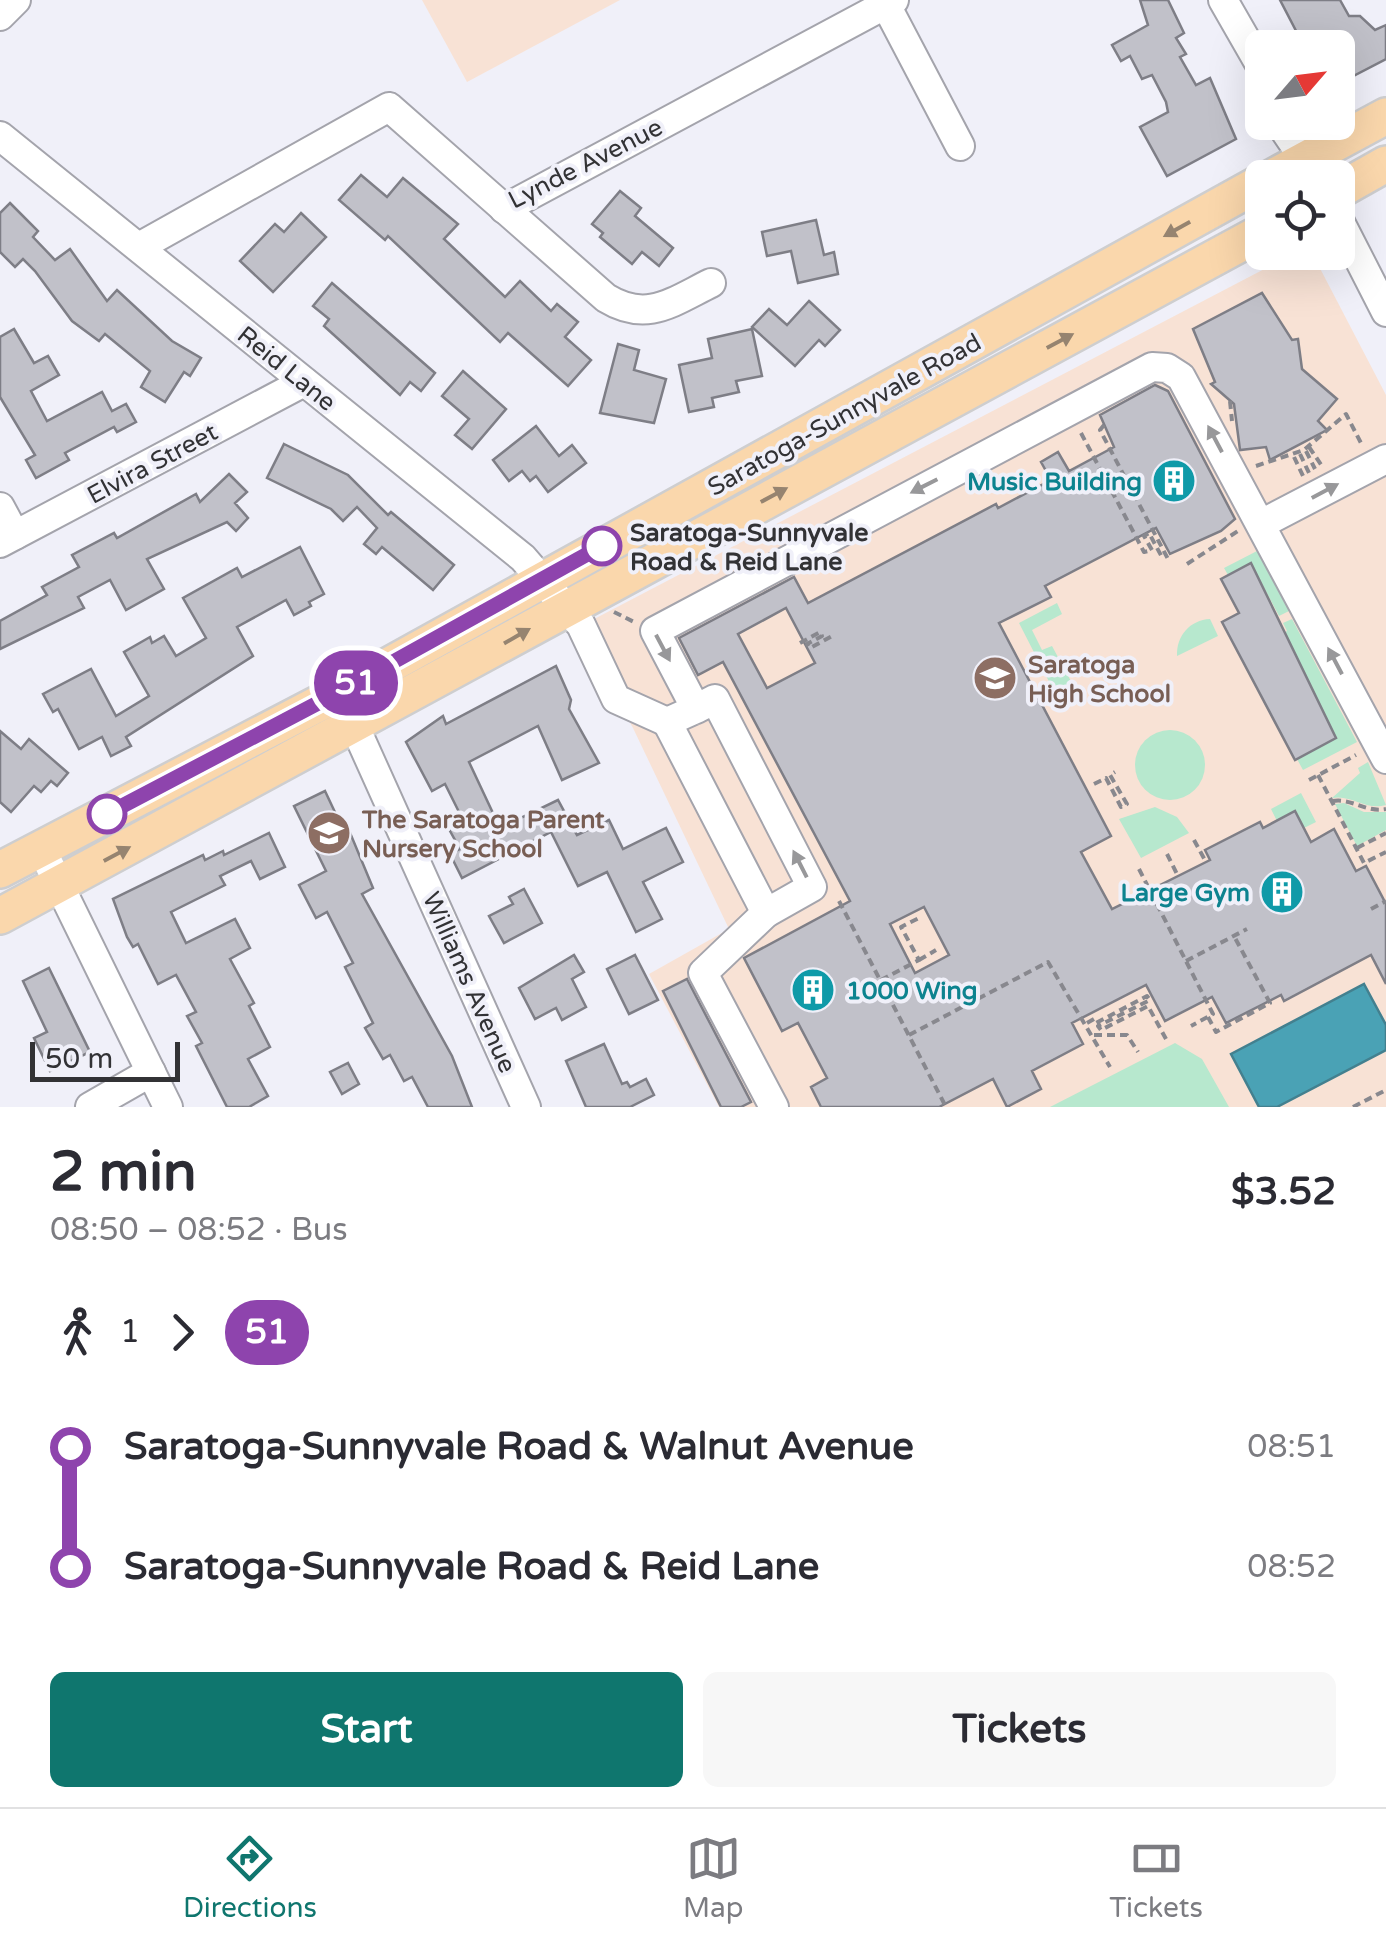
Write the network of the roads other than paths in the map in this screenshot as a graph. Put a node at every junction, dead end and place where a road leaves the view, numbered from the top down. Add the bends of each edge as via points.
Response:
1 (16, 0) edge
2 (1224, 0) edge
3 (890, 2) edge
4 (0, 16) edge
5 (1245, 38) edge
6 (1386, 116) edge
7 (0, 136) edge
8 (960, 146) dead end
9 (1323, 160) edge
10 (1386, 164) edge
11 (1355, 181) edge
12 (1245, 192) edge
13 (504, 209) junction
14 (1245, 241) edge
15 (139, 247) junction
16 (1355, 251) edge
17 (711, 283) dead end
18 (1386, 312) edge
19 (304, 382) junction
20 (1375, 454) edge
21 (0, 507) edge
22 (1255, 525) junction
23 (8, 539) edge
24 (540, 578) junction
25 (566, 608) junction
26 (339, 692) junction
27 (696, 709) junction
28 (667, 722) junction
29 (354, 727) junction
30 (1379, 751) edge
31 (41, 848) junction
32 (0, 870) edge
33 (59, 884) junction
34 (766, 913) junction
35 (0, 916) edge
36 (151, 1072) junction
37 (90, 1107) edge
38 (168, 1107) edge
39 (526, 1107) edge
40 (774, 1107) edge

1 - 4 street
2 - 5 street
3 - 8 street
3 - 13 street, Lynde Avenue
6 - 9 main road
7 - 15 street, Reid Lane
10 - 11 main road
12 -> 24 main road, Saratoga-Sunnyvale Road
13 - 15 street, Lynde Avenue via 389,107
13 - 17 street via 626,310 658,309
25 -> 14 main road, Saratoga-Sunnyvale Road
15 - 19 street, Reid Lane
16 - 18 street
19 - 23 street, Elvira Street
19 - 24 street, Reid Lane
22 -> 20 street
21 - 23 street
22 -> 27 street via 1181,377 1152,367 655,632
30 -> 22 street
24 - 25 street, Reid Lane
24 - 26 main road, Saratoga-Sunnyvale Road
25 - 28 street, Reid Lane via 586,631 616,699
29 -> 25 main road, Saratoga-Sunnyvale Road
26 - 29 street, Williams Avenue
26 - 31 main road, Saratoga-Sunnyvale Road
27 - 28 street
34 -> 27 street via 812,886 715,698
28 - 34 street
33 -> 29 main road, Saratoga-Sunnyvale Road
29 - 39 street, Williams Avenue
31 - 32 main road, Saratoga-Sunnyvale Road
31 - 33 street
33 - 35 main road, Saratoga-Sunnyvale Road
33 - 36 street
34 - 40 street via 703,972
36 - 37 street
36 - 38 street

